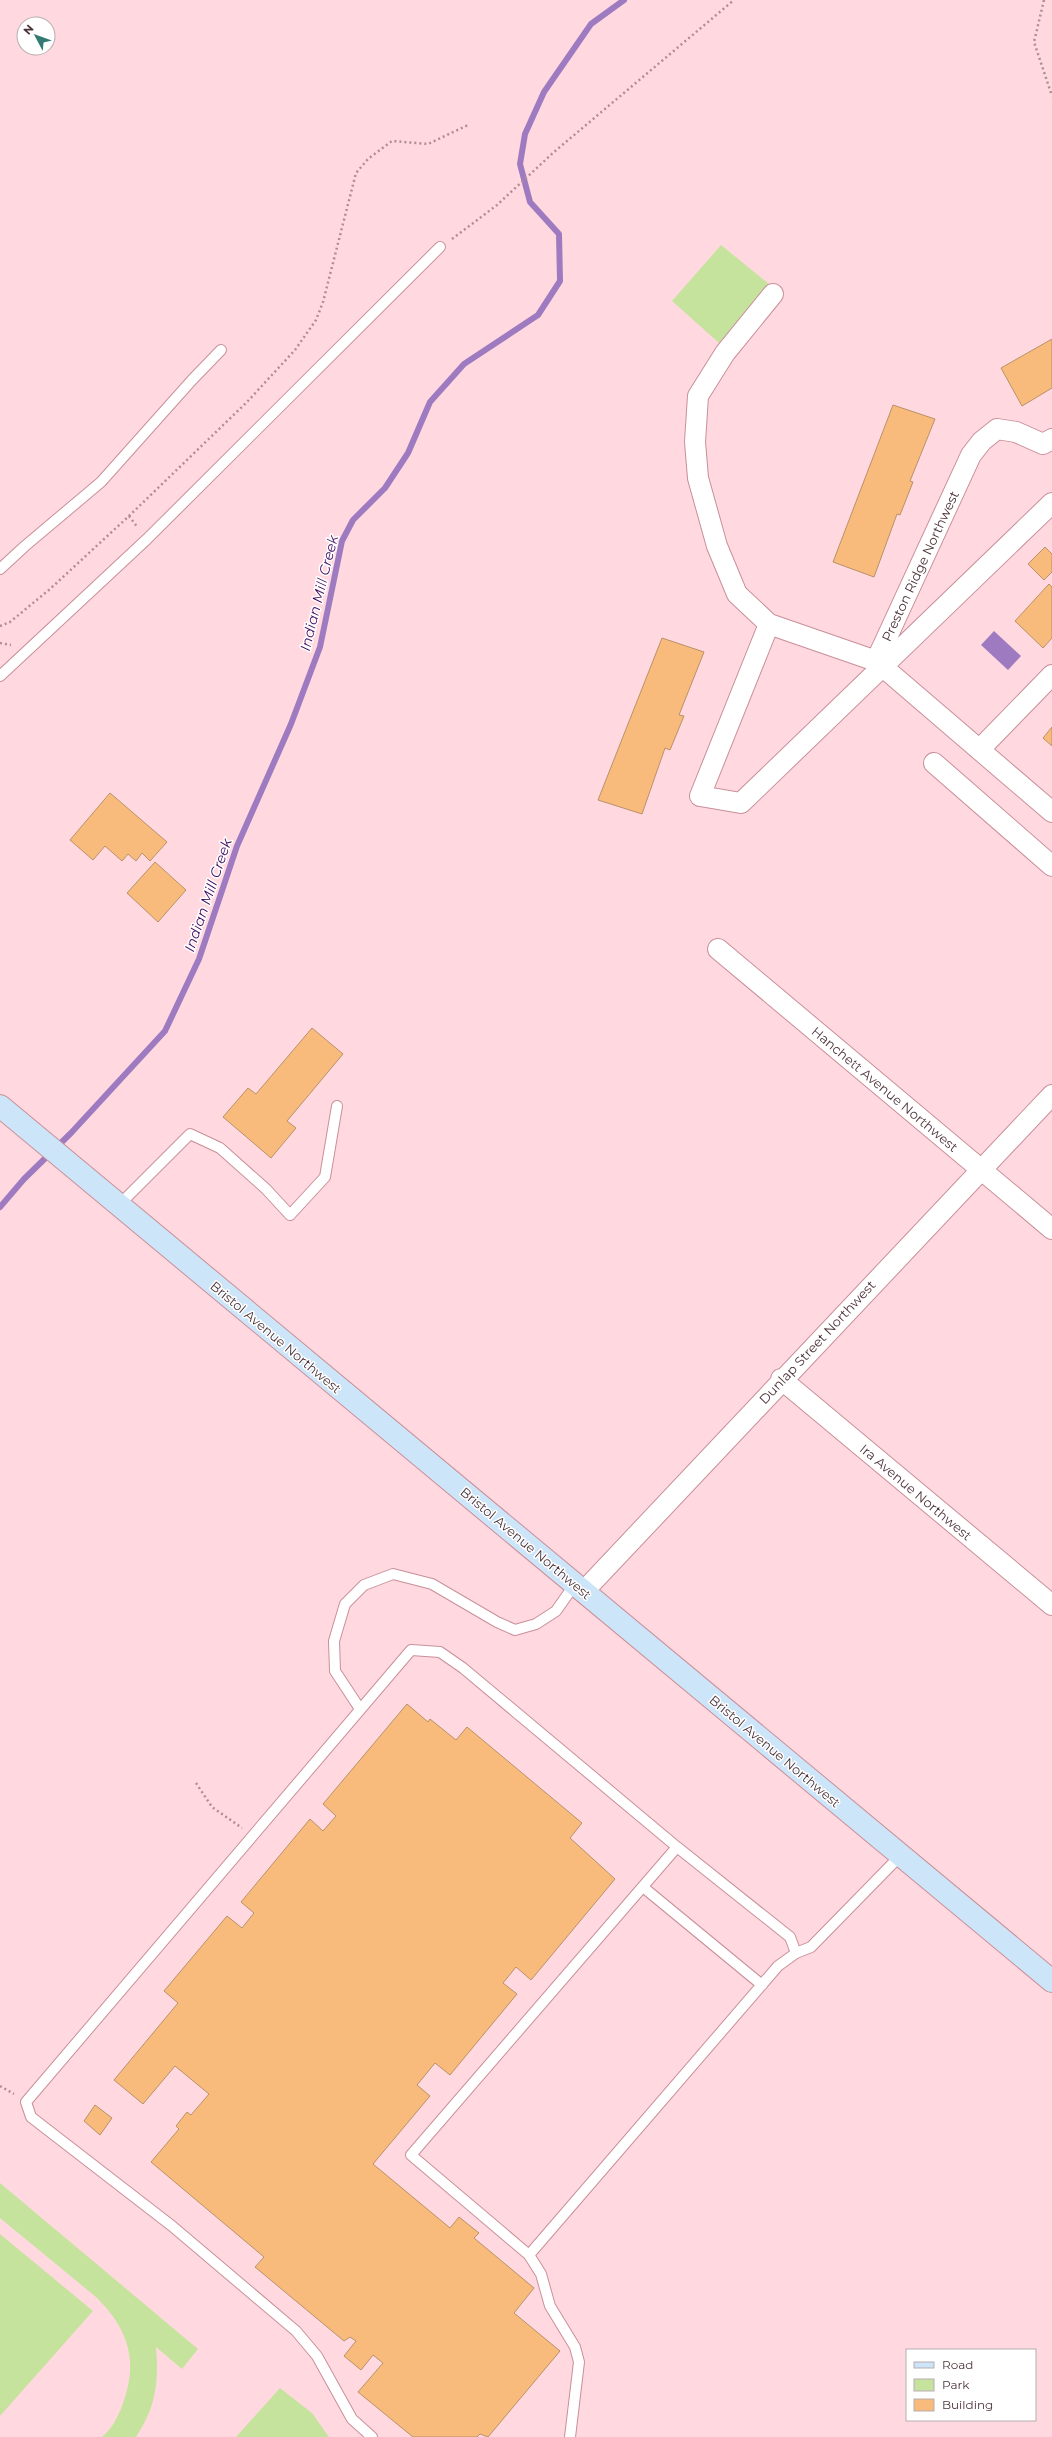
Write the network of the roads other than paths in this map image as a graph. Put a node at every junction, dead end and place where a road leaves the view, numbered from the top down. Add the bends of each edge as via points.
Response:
1 (440, 247) road end
2 (773, 294) dead end
3 (221, 350) dead end
4 (1049, 445) edge
5 (1052, 503) edge
6 (0, 570) edge
7 (769, 624) junction
8 (880, 664) junction
9 (1052, 675) edge
10 (0, 676) edge
11 (980, 749) junction
12 (934, 763) dead end
13 (1052, 812) edge
14 (1052, 866) edge
15 (718, 948) dead end
16 (1052, 1095) edge
17 (0, 1106) edge
18 (337, 1106) dead end
19 (980, 1170) junction
20 (118, 1206) junction
21 (1052, 1229) edge
22 (781, 1380) junction
23 (580, 1587) junction
24 (1052, 1605) edge
25 (360, 1709) junction
26 (677, 1847) junction
27 (901, 1855) junction
28 (642, 1887) junction
29 (796, 1953) junction
30 (1052, 1981) edge
31 (762, 1985) junction
32 (529, 2255) junction
33 (372, 2437) edge
34 (570, 2437) edge

1 - 10 lane via 147,539
2 - 7 street via 725,353 698,396 695,442 698,478 717,546 737,594
3 - 6 lane via 101,482
4 - 8 street, Preston Ridge Northwest via 1016,432 997,429 970,456
5 - 8 street
7 - 8 street
7 - 8 street via 700,796 741,803
8 - 11 street
9 - 11 street
11 - 13 street
12 - 14 street
15 - 19 street, Hanchett Avenue Northwest
16 - 19 street, Dunlap Street Northwest
17 - 20 street, Bristol Avenue Northwest
18 - 20 lane via 325,1177 290,1215 266,1189 220,1148 190,1134
19 - 21 street, Hanchett Avenue Northwest
19 - 22 street, Dunlap Street Northwest
20 - 23 street, Bristol Avenue Northwest
22 - 23 street, Dunlap Street Northwest
22 - 24 street, Ira Avenue Northwest
23 - 25 lane via 556,1611 536,1624 515,1630 432,1584 392,1574 364,1585 345,1604 334,1641 335,1670
23 - 27 street, Bristol Avenue Northwest
25 - 26 lane via 411,1650 440,1652 463,1668
25 - 33 lane via 26,2102 31,2117 172,2226 308,2343 352,2419
26 - 28 lane
26 - 29 lane via 790,1937
27 - 29 lane via 811,1947
27 - 30 street, Bristol Avenue Northwest
28 - 31 lane
28 - 32 lane via 411,2155
29 - 31 lane via 778,1966
31 - 32 lane
32 - 34 lane via 541,2274 550,2306 575,2347 579,2362

